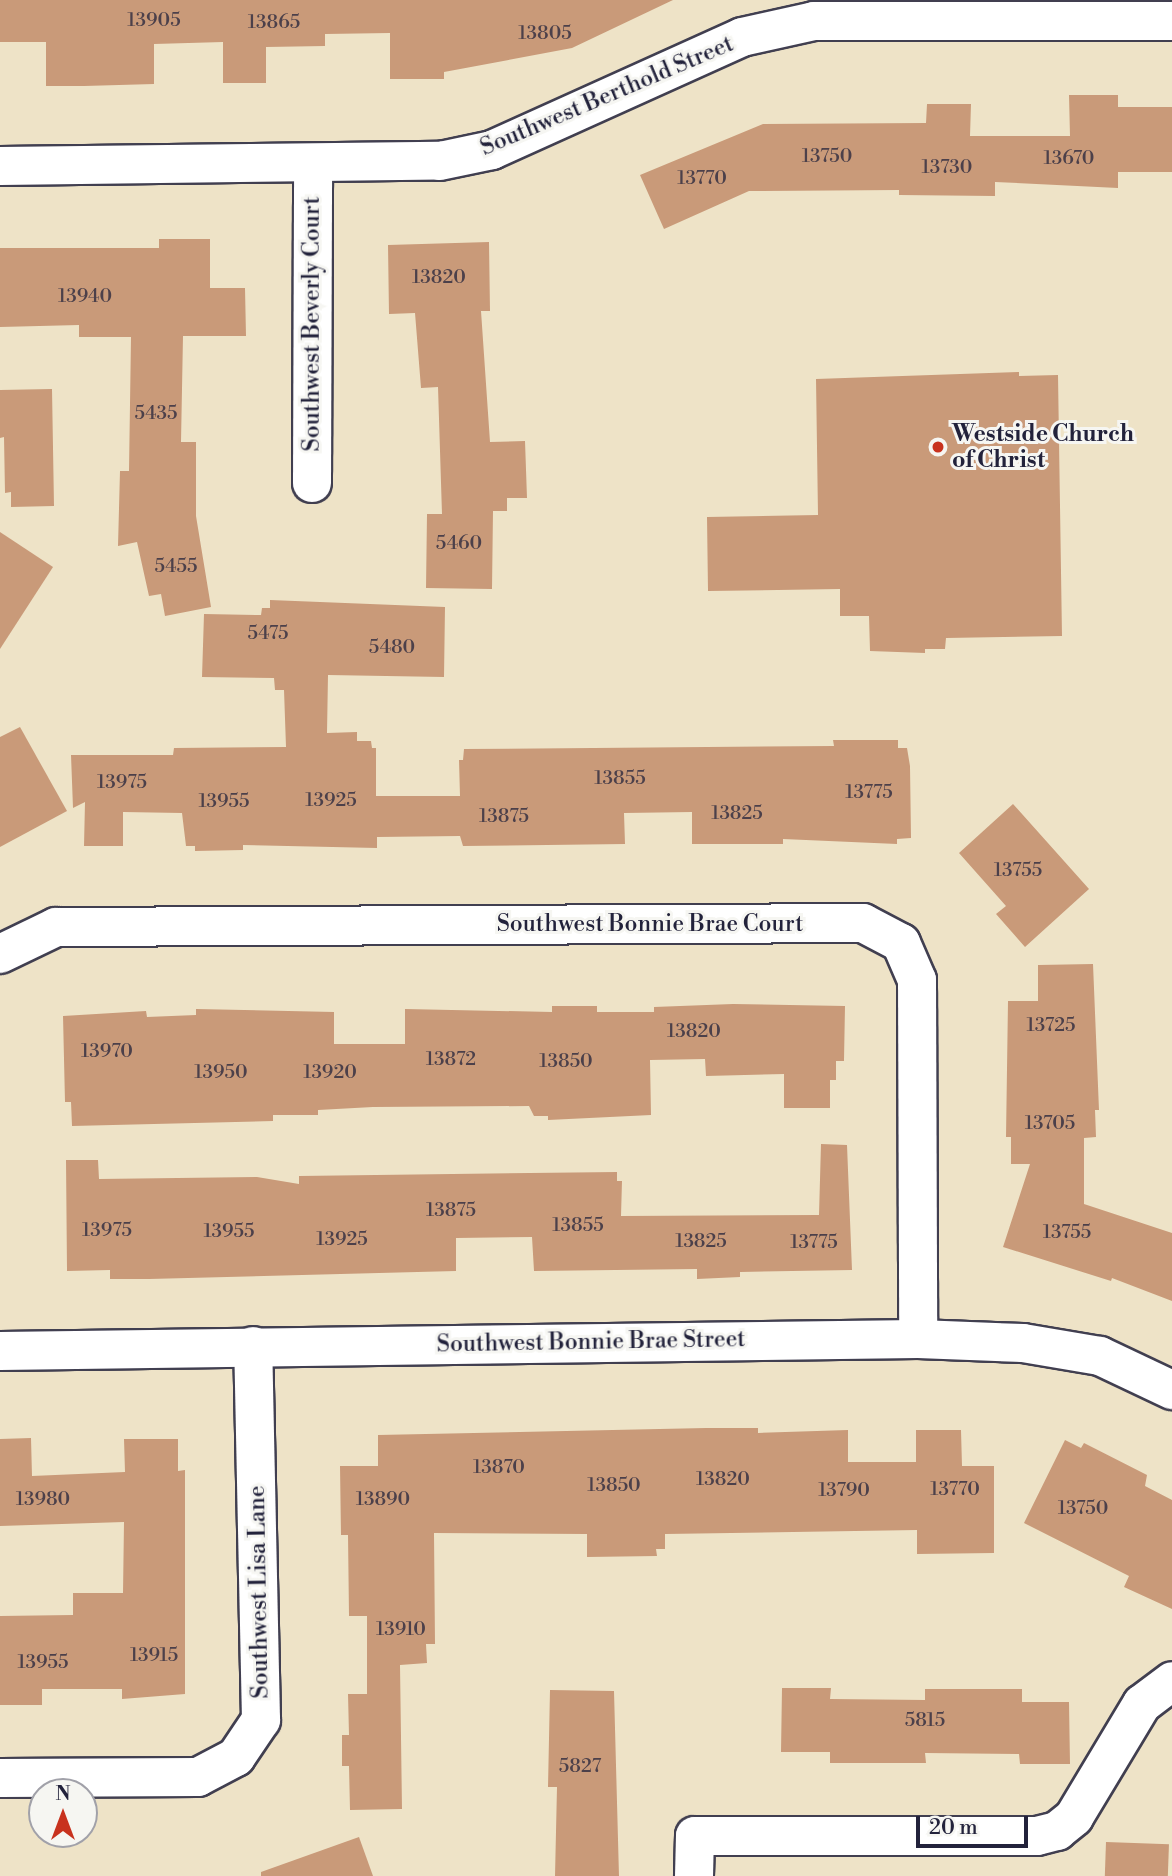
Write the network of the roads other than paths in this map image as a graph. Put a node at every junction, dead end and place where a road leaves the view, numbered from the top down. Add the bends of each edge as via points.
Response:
1 (1172, 21) edge
2 (313, 165) junction
3 (0, 166) edge
4 (312, 483) dead end
5 (0, 954) edge
6 (918, 1339) junction
7 (253, 1346) junction
8 (0, 1351) edge
9 (1172, 1390) edge
10 (1172, 1681) edge
11 (0, 1778) edge
12 (694, 1876) edge

1 - 2 street, Southwest Berthold Street via 814,21 742,37 492,150 440,161
2 - 3 street, Southwest Berthold Street
2 - 4 street, Southwest Beverly Court
5 - 6 street, Southwest Bonnie Brae Court via 56,928 863,922 901,943 917,980
6 - 7 street, Southwest Bonnie Brae Street
6 - 9 street, Southwest Bonnie Brae Street via 1023,1343 1100,1356
7 - 8 street, Southwest Bonnie Brae Street
7 - 11 street, Southwest Lisa Lane via 261,1720 236,1757 198,1777
10 - 12 street via 1142,1704 1074,1817 1057,1831 1037,1836 695,1836

